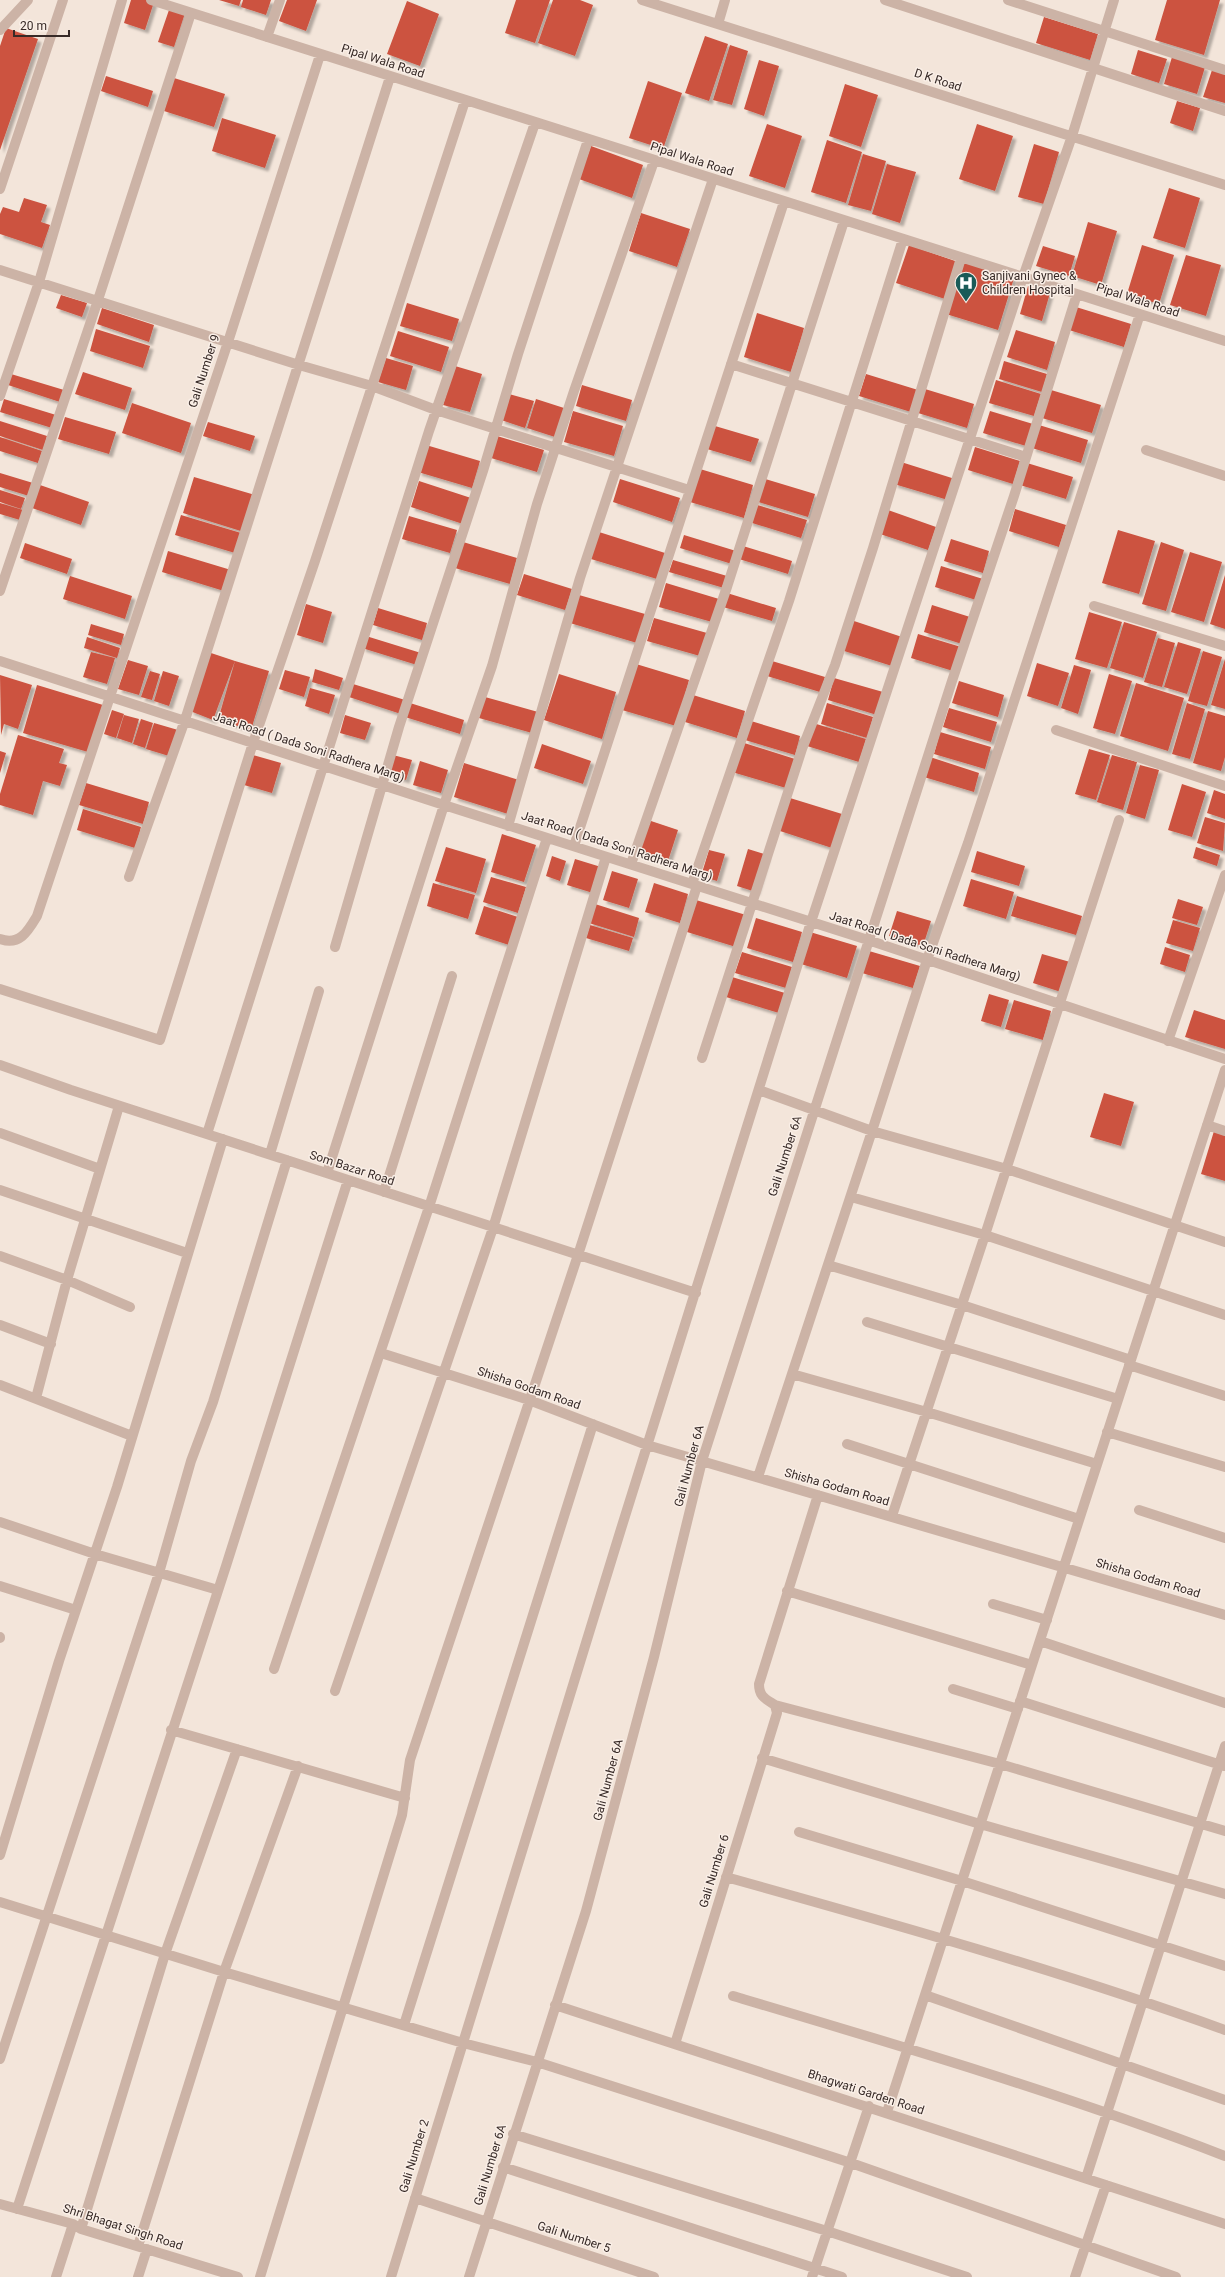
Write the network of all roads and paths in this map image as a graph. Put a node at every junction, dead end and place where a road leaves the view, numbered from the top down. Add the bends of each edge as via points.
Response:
1 (28, 0) edge
2 (63, 0) edge
3 (122, 0) edge
4 (151, 0) edge
5 (280, 0) edge
6 (642, 0) edge
7 (725, 0) edge
8 (885, 0) edge
9 (1008, 0) edge
10 (1114, 0) edge
11 (663, 3) edge
12 (191, 13) junction
13 (718, 24) junction
14 (0, 30) edge
15 (1104, 32) junction
16 (267, 37) junction
17 (320, 54) junction
18 (1093, 68) junction
19 (1225, 70) edge
20 (390, 77) junction
21 (465, 101) junction
22 (1225, 111) edge
23 (535, 123) junction
24 (1072, 136) junction
25 (588, 140) junction
26 (654, 160) junction
27 (713, 179) junction
28 (1225, 185) edge
29 (0, 189) edge
30 (784, 202) junction
31 (844, 221) junction
32 (903, 239) junction
33 (962, 258) junction
34 (0, 270) edge
35 (1023, 277) junction
36 (39, 282) junction
37 (1077, 294) junction
38 (98, 300) junction
39 (1140, 314) junction
40 (1225, 341) edge
41 (228, 342) junction
42 (731, 364) junction
43 (299, 366) junction
44 (792, 383) junction
45 (372, 386) junction
46 (0, 396) edge
47 (851, 402) junction
48 (436, 410) junction
49 (912, 422) junction
50 (496, 428) junction
51 (969, 440) junction
52 (556, 447) junction
53 (1146, 450) dead end
54 (1026, 457) junction
55 (618, 467) junction
56 (1225, 476) edge
57 (690, 490) junction
58 (0, 591) edge
59 (1094, 606) dead end
60 (1225, 646) edge
61 (0, 661) edge
62 (110, 696) junction
63 (185, 720) junction
64 (1056, 730) dead end
65 (253, 742) junction
66 (323, 766) junction
67 (383, 785) junction
68 (1225, 786) edge
69 (444, 805) junction
70 (1119, 820) dead end
71 (508, 826) junction
72 (547, 838) junction
73 (574, 846) junction
74 (606, 857) junction
75 (631, 864) junction
76 (1225, 875) edge
77 (129, 877) dead end
78 (695, 885) junction
79 (753, 903) junction
80 (810, 922) junction
81 (0, 939) edge
82 (868, 940) junction
83 (335, 947) dead end
84 (927, 960) junction
85 (452, 976) dead end
86 (0, 989) edge
87 (319, 991) dead end
88 (1060, 1004) junction
89 (1168, 1040) junction
90 (702, 1058) dead end
91 (1225, 1059) edge
92 (0, 1064) edge
93 (1225, 1070) edge
94 (759, 1090) junction
95 (119, 1106) junction
96 (814, 1110) junction
97 (1207, 1125) junction
98 (872, 1131) junction
99 (1225, 1131) edge
100 (0, 1133) edge
101 (207, 1134) junction
102 (223, 1139) junction
103 (270, 1154) junction
104 (287, 1160) junction
105 (100, 1169) junction
106 (1007, 1169) junction
107 (327, 1173) junction
108 (348, 1180) junction
109 (0, 1190) edge
110 (384, 1192) junction
111 (851, 1197) junction
112 (429, 1207) junction
113 (85, 1220) junction
114 (1174, 1227) junction
115 (493, 1228) junction
116 (985, 1235) junction
117 (1225, 1242) edge
118 (187, 1253) junction
119 (578, 1255) junction
120 (0, 1256) edge
121 (828, 1265) junction
122 (67, 1280) junction
123 (1154, 1290) junction
124 (696, 1293) junction
125 (962, 1305) junction
126 (130, 1307) dead end
127 (1225, 1315) edge
128 (867, 1322) dead end
129 (0, 1325) edge
130 (51, 1344) junction
131 (949, 1347) junction
132 (381, 1354) junction
133 (1130, 1363) junction
134 (445, 1374) junction
135 (792, 1374) junction
136 (0, 1385) edge
137 (1225, 1396) edge
138 (36, 1398) junction
139 (1118, 1399) junction
140 (529, 1400) junction
141 (927, 1412) junction
142 (593, 1424) junction
143 (1108, 1432) junction
144 (132, 1436) junction
145 (847, 1444) dead end
146 (647, 1445) junction
147 (702, 1461) junction
148 (910, 1463) junction
149 (1097, 1464) junction
150 (1225, 1467) edge
151 (758, 1477) junction
152 (818, 1495) junction
153 (1139, 1510) dead end
154 (892, 1516) junction
155 (1079, 1519) junction
156 (0, 1522) edge
157 (1225, 1538) edge
158 (95, 1554) junction
159 (1064, 1567) junction
160 (159, 1573) junction
161 (0, 1586) edge
162 (218, 1590) junction
163 (787, 1592) junction
164 (993, 1604) dead end
165 (76, 1610) junction
166 (1225, 1615) edge
167 (1047, 1620) junction
168 (1040, 1641) junction
169 (1032, 1664) junction
170 (274, 1669) dead end
171 (953, 1689) dead end
172 (335, 1691) dead end
173 (1225, 1703) edge
174 (775, 1705) junction
175 (1019, 1705) junction
176 (171, 1730) junction
177 (1225, 1746) edge
178 (237, 1749) junction
179 (762, 1758) junction
180 (1000, 1764) junction
181 (1222, 1765) edge
182 (298, 1766) junction
183 (405, 1798) junction
184 (1200, 1823) junction
185 (980, 1824) junction
186 (1225, 1831) edge
187 (798, 1832) dead end
188 (0, 1855) edge
189 (726, 1877) junction
190 (962, 1881) junction
191 (1182, 1881) junction
192 (1225, 1894) edge
193 (0, 1902) edge
194 (46, 1916) junction
195 (107, 1935) junction
196 (944, 1938) junction
197 (1161, 1946) junction
198 (165, 1954) junction
199 (1225, 1966) edge
200 (224, 1972) junction
201 (925, 1995) junction
202 (733, 1996) dead end
203 (1143, 2000) junction
204 (555, 2005) junction
205 (343, 2007) junction
206 (404, 2025) junction
207 (1225, 2030) edge
208 (463, 2043) junction
209 (675, 2044) junction
210 (908, 2048) junction
211 (0, 2059) edge
212 (537, 2062) junction
213 (1123, 2062) junction
214 (1225, 2100) edge
215 (869, 2106) junction
216 (887, 2112) junction
217 (1107, 2113) junction
218 (513, 2134) junction
219 (1225, 2156) edge
220 (851, 2163) junction
221 (503, 2167) junction
222 (1086, 2178) junction
223 (1106, 2185) junction
224 (415, 2198) junction
225 (0, 2204) edge
226 (17, 2209) junction
227 (486, 2222) junction
228 (1225, 2224) edge
229 (77, 2226) junction
230 (827, 2231) junction
231 (1086, 2244) junction
232 (142, 2248) junction
233 (813, 2273) edge
234 (56, 2277) edge
235 (138, 2277) edge
236 (238, 2277) edge
237 (260, 2277) edge
238 (391, 2277) edge
239 (469, 2277) edge
240 (654, 2277) edge
241 (842, 2277) edge
242 (967, 2277) edge
243 (1075, 2277) edge
244 (1176, 2277) edge

1 - 14 street
2 - 29 street
3 - 36 street
4 - 12 street, Pipal Wala Road
5 - 16 street
6 - 11 street, D K Road
7 - 13 street
8 - 18 street
9 - 15 street
10 - 15 street, Gali Number 2
11 - 13 street, D K Road
12 - 16 street, Pipal Wala Road
12 - 38 street
13 - 24 street, D K Road
15 - 18 street, Gali Number 2
15 - 19 street
16 - 17 street, Pipal Wala Road
17 - 20 street, Pipal Wala Road
17 - 41 street, Gali Number 9
18 - 22 street
18 - 24 street, Gali Number 2
20 - 21 street, Pipal Wala Road
20 - 43 street
21 - 23 street, Pipal Wala Road
21 - 45 street
23 - 25 street, Pipal Wala Road
23 - 48 street
24 - 28 street, D K Road
24 - 35 street, Gali Number 2
25 - 26 street, Pipal Wala Road
25 - 50 street
26 - 27 street, Pipal Wala Road
26 - 52 street
27 - 30 street, Pipal Wala Road
27 - 55 street
30 - 31 street, Pipal Wala Road
30 - 42 street
31 - 32 street, Pipal Wala Road
31 - 44 street
32 - 33 street, Pipal Wala Road
32 - 47 street
33 - 35 street, Pipal Wala Road
33 - 49 street
34 - 36 street
35 - 37 street, Pipal Wala Road
35 - 51 street, Gali Number 2
36 - 38 street
36 - 46 street
37 - 39 street, Pipal Wala Road
37 - 54 street, Gali Number 6A
38 - 41 street
38 - 58 street
39 - 40 street, Pipal Wala Road
39 - 84 street via 968,843
41 - 43 street
41 - 62 street, Gali Number 9
42 - 44 street
42 - 57 street
43 - 45 street
43 - 63 street
44 - 47 street
44 - 75 street via 727,587
45 - 48 street
45 - 65 street via 316,561
47 - 49 street
47 - 78 street via 789,601
48 - 50 street
48 - 66 street
49 - 51 street
49 - 79 street via 835,665 802,749
50 - 52 street
50 - 67 street via 399,727
51 - 54 street
51 - 80 street, Gali Number 2
52 - 55 street
52 - 69 street via 492,666
53 - 56 street
54 - 82 street, Gali Number 6A
55 - 57 street
55 - 71 street via 580,578
57 - 73 street
59 - 60 street
61 - 62 street, Jaat Road ( Dada Soni Radhera Marg)
62 - 63 street, Jaat Road ( Dada Soni Radhera Marg)
62 - 81 street, Gali Number 9 via 36,916 26,935 7,942
63 - 65 street, Jaat Road ( Dada Soni Radhera Marg)
63 - 77 street
64 - 68 street
65 - 66 street, Jaat Road ( Dada Soni Radhera Marg)
65 - 86 street via 160,1040
66 - 67 street, Jaat Road ( Dada Soni Radhera Marg)
66 - 101 street
67 - 69 street, Jaat Road ( Dada Soni Radhera Marg)
67 - 83 street
69 - 71 street, Jaat Road ( Dada Soni Radhera Marg)
69 - 107 street
70 - 88 street
71 - 72 street, Jaat Road ( Dada Soni Radhera Marg)
72 - 73 street, Jaat Road ( Dada Soni Radhera Marg)
72 - 112 street
73 - 74 street, Jaat Road ( Dada Soni Radhera Marg)
74 - 75 street, Jaat Road ( Dada Soni Radhera Marg)
74 - 115 street
75 - 78 street, Jaat Road ( Dada Soni Radhera Marg)
76 - 89 street
78 - 79 street, Jaat Road ( Dada Soni Radhera Marg)
78 - 119 street
79 - 80 street, Jaat Road ( Dada Soni Radhera Marg)
79 - 90 street
80 - 82 street, Jaat Road ( Dada Soni Radhera Marg)
80 - 94 street, Gali Number 2
82 - 84 street, Jaat Road ( Dada Soni Radhera Marg)
82 - 96 street, Gali Number 6A
84 - 88 street, Jaat Road ( Dada Soni Radhera Marg)
84 - 98 street
85 - 110 street
87 - 103 street
88 - 89 street, Jaat Road ( Dada Soni Radhera Marg)
88 - 106 street
89 - 91 street, Jaat Road ( Dada Soni Radhera Marg)
92 - 95 street, Som Bazar Road
93 - 97 street
94 - 96 street
94 - 124 street, Gali Number 2
95 - 101 street, Som Bazar Road
95 - 105 street
96 - 98 street
96 - 147 street, Gali Number 6A
97 - 99 street
97 - 114 street
98 - 106 street
98 - 111 street
100 - 105 street
101 - 102 street, Som Bazar Road
102 - 103 street, Som Bazar Road
102 - 118 street
103 - 104 street, Som Bazar Road
104 - 107 street, Som Bazar Road
104 - 160 street via 213,1402 191,1461
105 - 113 street
106 - 114 street
106 - 116 street
107 - 108 street, Som Bazar Road
108 - 110 street, Som Bazar Road
108 - 162 street
109 - 113 street
110 - 112 street, Som Bazar Road
111 - 116 street
111 - 121 street
112 - 115 street, Som Bazar Road
112 - 132 street
113 - 118 street
113 - 122 street
114 - 117 street
114 - 123 street
115 - 119 street, Som Bazar Road
115 - 134 street
116 - 123 street
116 - 125 street
118 - 144 street
119 - 124 street, Som Bazar Road
119 - 140 street
120 - 122 street
121 - 125 street
121 - 135 street
122 - 126 street
122 - 130 street
123 - 127 street
123 - 133 street
124 - 146 street, Gali Number 2
125 - 131 street
125 - 133 street
128 - 131 street
129 - 130 street
130 - 138 street
131 - 139 street
131 - 141 street
132 - 134 street, Shisha Godam Road
132 - 170 street
133 - 137 street
133 - 139 street
134 - 140 street, Shisha Godam Road
134 - 172 street
135 - 141 street
135 - 151 street
136 - 138 street
138 - 144 street
139 - 143 street
140 - 142 street, Shisha Godam Road
140 - 183 street via 410,1760
141 - 148 street
141 - 149 street
142 - 146 street, Shisha Godam Road
142 - 206 street
143 - 149 street
143 - 150 street
144 - 158 street
145 - 148 street
146 - 147 street, Shisha Godam Road
146 - 208 street, Gali Number 2
147 - 151 street, Shisha Godam Road
147 - 204 street, Gali Number 6A via 654,1658 590,1896
148 - 154 street
148 - 155 street
149 - 155 street
151 - 152 street, Shisha Godam Road
152 - 154 street, Shisha Godam Road
152 - 163 street
153 - 157 street
154 - 159 street, Shisha Godam Road
155 - 159 street
156 - 158 street
158 - 160 street
158 - 165 street
159 - 166 street, Shisha Godam Road
159 - 167 street
160 - 162 street
160 - 194 street
161 - 165 street
162 - 176 street
163 - 169 street
163 - 174 street via 759,1684 761,1695
164 - 167 street
165 - 188 street
167 - 168 street
168 - 169 street
168 - 173 street
169 - 175 street
171 - 175 street
174 - 179 street, Gali Number 6 via 777,1713
174 - 180 street
175 - 180 street
175 - 181 street
176 - 178 street
176 - 195 street
177 - 181 street
178 - 182 street
178 - 198 street
179 - 185 street
179 - 189 street, Gali Number 6
180 - 184 street
180 - 185 street
181 - 184 street
182 - 183 street
182 - 200 street
183 - 205 street
184 - 186 street
184 - 191 street
185 - 190 street
185 - 191 street
187 - 190 street
189 - 196 street
189 - 209 street, Gali Number 6
190 - 196 street
190 - 197 street
191 - 192 street
191 - 197 street
193 - 194 street
194 - 195 street
194 - 211 street
195 - 198 street
195 - 226 street
196 - 201 street
196 - 203 street
197 - 199 street
197 - 203 street
198 - 200 street
198 - 229 street
200 - 205 street
200 - 232 street
201 - 210 street
201 - 213 street
202 - 210 street
203 - 207 street
203 - 213 street
204 - 209 street, Bhagwati Garden Road
204 - 212 street
205 - 206 street
205 - 237 street
206 - 208 street
208 - 212 street
208 - 224 street, Gali Number 2
209 - 215 street, Bhagwati Garden Road
210 - 216 street
210 - 217 street
212 - 218 street, Gali Number 6A
212 - 220 street
213 - 214 street
213 - 217 street
215 - 216 street, Bhagwati Garden Road
215 - 220 street
216 - 222 street, Bhagwati Garden Road
217 - 219 street
217 - 222 street
218 - 221 street, Gali Number 6A
218 - 230 street
220 - 230 street
220 - 231 street
221 - 227 street, Gali Number 6A
221 - 233 street
222 - 223 street, Bhagwati Garden Road
223 - 228 street, Bhagwati Garden Road
223 - 231 street
224 - 227 street, Gali Number 5
224 - 238 street, Gali Number 2
225 - 226 street, Shri Bhagat Singh Road
226 - 229 street, Shri Bhagat Singh Road
227 - 239 street, Gali Number 6A
227 - 240 street, Gali Number 5
229 - 232 street, Shri Bhagat Singh Road
229 - 234 street
230 - 233 street
230 - 242 street
231 - 243 street
231 - 244 street
232 - 235 street
232 - 236 street, Shri Bhagat Singh Road
233 - 241 street

